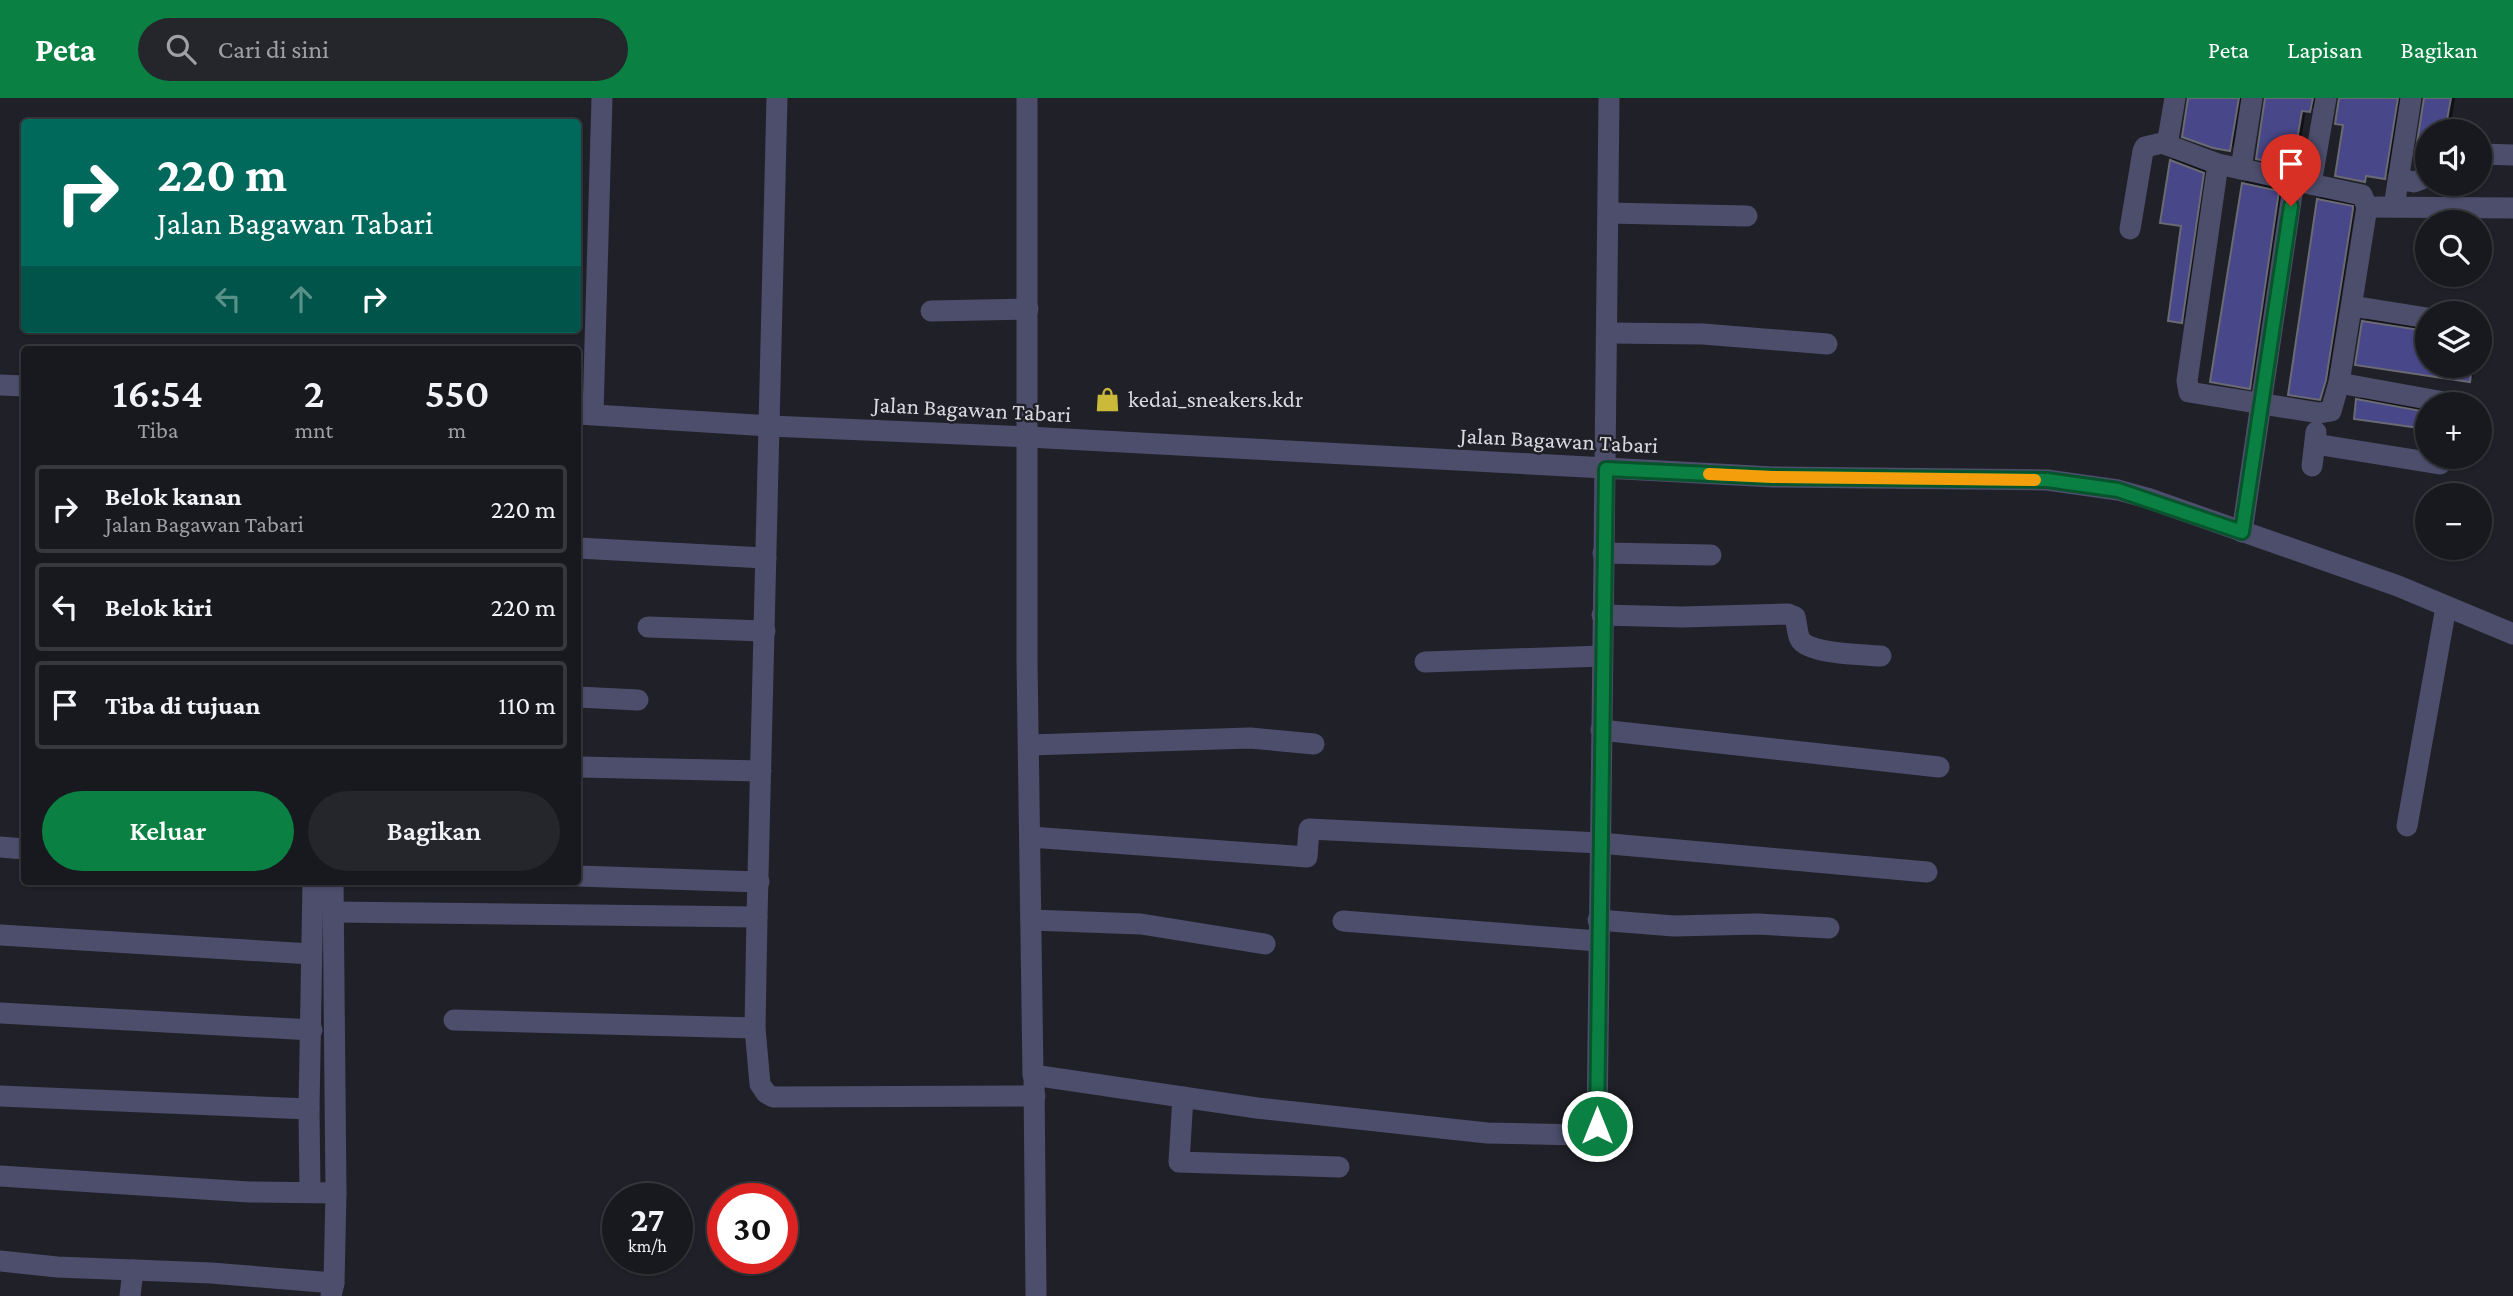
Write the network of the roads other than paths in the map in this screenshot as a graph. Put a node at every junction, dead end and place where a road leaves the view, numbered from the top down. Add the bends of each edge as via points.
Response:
1 (602, 98) edge
2 (777, 98) edge
3 (1027, 98) edge
4 (1609, 98) edge
5 (2175, 98) edge
6 (2252, 98) edge
7 (2326, 98) edge
8 (2412, 98) edge
9 (2167, 145) junction
10 (2492, 154) edge
11 (2513, 155) edge
12 (2218, 164) junction
13 (2241, 169) junction
14 (2399, 179) junction
15 (2415, 182) edge
16 (2303, 183) junction
17 (2367, 206) junction
18 (2394, 207) junction
19 (2513, 208) edge
20 (1608, 213) junction
21 (1747, 216) dead end
22 (2130, 229) dead end
23 (2352, 306) junction
24 (1028, 309) junction
25 (932, 311) dead end
26 (2415, 316) edge
27 (1609, 333) junction
28 (1827, 344) dead end
29 (2339, 383) junction
30 (0, 385) edge
31 (21, 386) edge
32 (2415, 397) edge
33 (2261, 404) junction
34 (2319, 413) junction
35 (585, 414) edge
36 (770, 426) junction
37 (1028, 437) junction
38 (2315, 444) junction
39 (2415, 460) edge
40 (2312, 466) dead end
41 (1606, 469) junction
42 (2242, 532) junction
43 (581, 548) edge
44 (1603, 553) junction
45 (1712, 555) dead end
46 (766, 558) junction
47 (2446, 607) junction
48 (1602, 615) junction
49 (648, 627) dead end
50 (765, 631) junction
51 (2513, 634) edge
52 (1602, 656) junction
53 (1881, 656) dead end
54 (1425, 662) dead end
55 (581, 697) edge
56 (638, 700) dead end
57 (1601, 730) junction
58 (1314, 744) dead end
59 (1029, 745) junction
60 (581, 767) edge
61 (1939, 767) dead end
62 (761, 771) junction
63 (2407, 826) dead end
64 (1030, 837) junction
65 (1600, 843) junction
66 (0, 847) edge
67 (21, 849) edge
68 (1927, 872) dead end
69 (581, 876) edge
70 (759, 882) junction
71 (313, 885) edge
72 (333, 885) edge
73 (333, 912) junction
74 (757, 917) junction
75 (1031, 920) junction
76 (1343, 920) dead end
77 (1829, 928) dead end
78 (1598, 930) junction
79 (0, 934) edge
80 (1265, 944) dead end
81 (311, 954) junction
82 (0, 1013) edge
83 (454, 1020) dead end
84 (755, 1028) junction
85 (312, 1030) junction
86 (1034, 1085) junction
87 (0, 1096) edge
88 (1183, 1097) junction
89 (309, 1110) junction
90 (1339, 1167) dead end
91 (0, 1175) edge
92 (310, 1192) junction
93 (335, 1193) junction
94 (0, 1261) edge
95 (133, 1270) junction
96 (333, 1289) edge
97 (130, 1296) edge
98 (1036, 1296) edge

1 - 35 street
2 - 36 street
3 - 24 street
4 - 20 street
5 - 9 street
6 - 13 street
7 - 16 street
8 - 14 street
9 - 12 street
9 - 22 street via 2145,147
10 - 11 street
12 - 13 street
12 - 33 street via 2187,385 2191,394
13 - 16 street
14 - 15 street
14 - 18 street
16 - 17 street via 2360,194
16 - 33 street
17 - 18 street
17 - 23 street
18 - 19 street
20 - 21 street
20 - 27 street
23 - 26 street
23 - 29 street
24 - 25 street
24 - 37 street
27 - 28 street via 1703,334
27 - 41 street
29 - 32 street
29 - 34 street via 2331,411
30 - 31 street
33 - 34 street
33 - 42 street
34 - 38 street
35 - 36 street, Jalan Bagawan Tabari
36 - 37 street, Jalan Bagawan Tabari
36 - 46 street
37 - 41 street, Jalan Bagawan Tabari
37 - 59 street
38 - 39 street
38 - 40 street
41 - 42 street, Jalan Bagawan Tabari via 1773,477 2047,480 2118,490
41 - 44 street
42 - 47 street, Jalan Bagawan Tabari
43 - 46 street
44 - 45 street
44 - 48 street
46 - 50 street
47 - 51 street, Jalan Bagawan Tabari
47 - 63 street
48 - 52 street
48 - 53 street via 1788,614 1795,617 1800,640 1818,650
49 - 50 street
50 - 62 street
52 - 54 street
52 - 57 street
55 - 56 street
57 - 61 street
57 - 65 street
58 - 59 street via 1250,738
59 - 64 street
60 - 62 street
62 - 70 street
64 - 65 street via 1307,857 1309,830
64 - 75 street
65 - 68 street
65 - 78 street
66 - 67 street
69 - 70 street
70 - 74 street
71 - 81 street
72 - 73 street
73 - 74 street
73 - 93 street
74 - 84 street
75 - 80 street via 1141,924
75 - 86 street
76 - 78 street
77 - 78 street via 1758,924
78 - 88 street via 1597,1126 1593,1133 1487,1133
79 - 81 street
81 - 85 street
82 - 85 street
83 - 84 street
84 - 86 street via 761,1084 773,1097
85 - 89 street
86 - 88 street
86 - 98 street
87 - 89 street
88 - 90 street via 1180,1162
89 - 92 street
91 - 92 street
92 - 93 street
93 - 96 street
94 - 95 street
95 - 96 street via 211,1273
95 - 97 street

